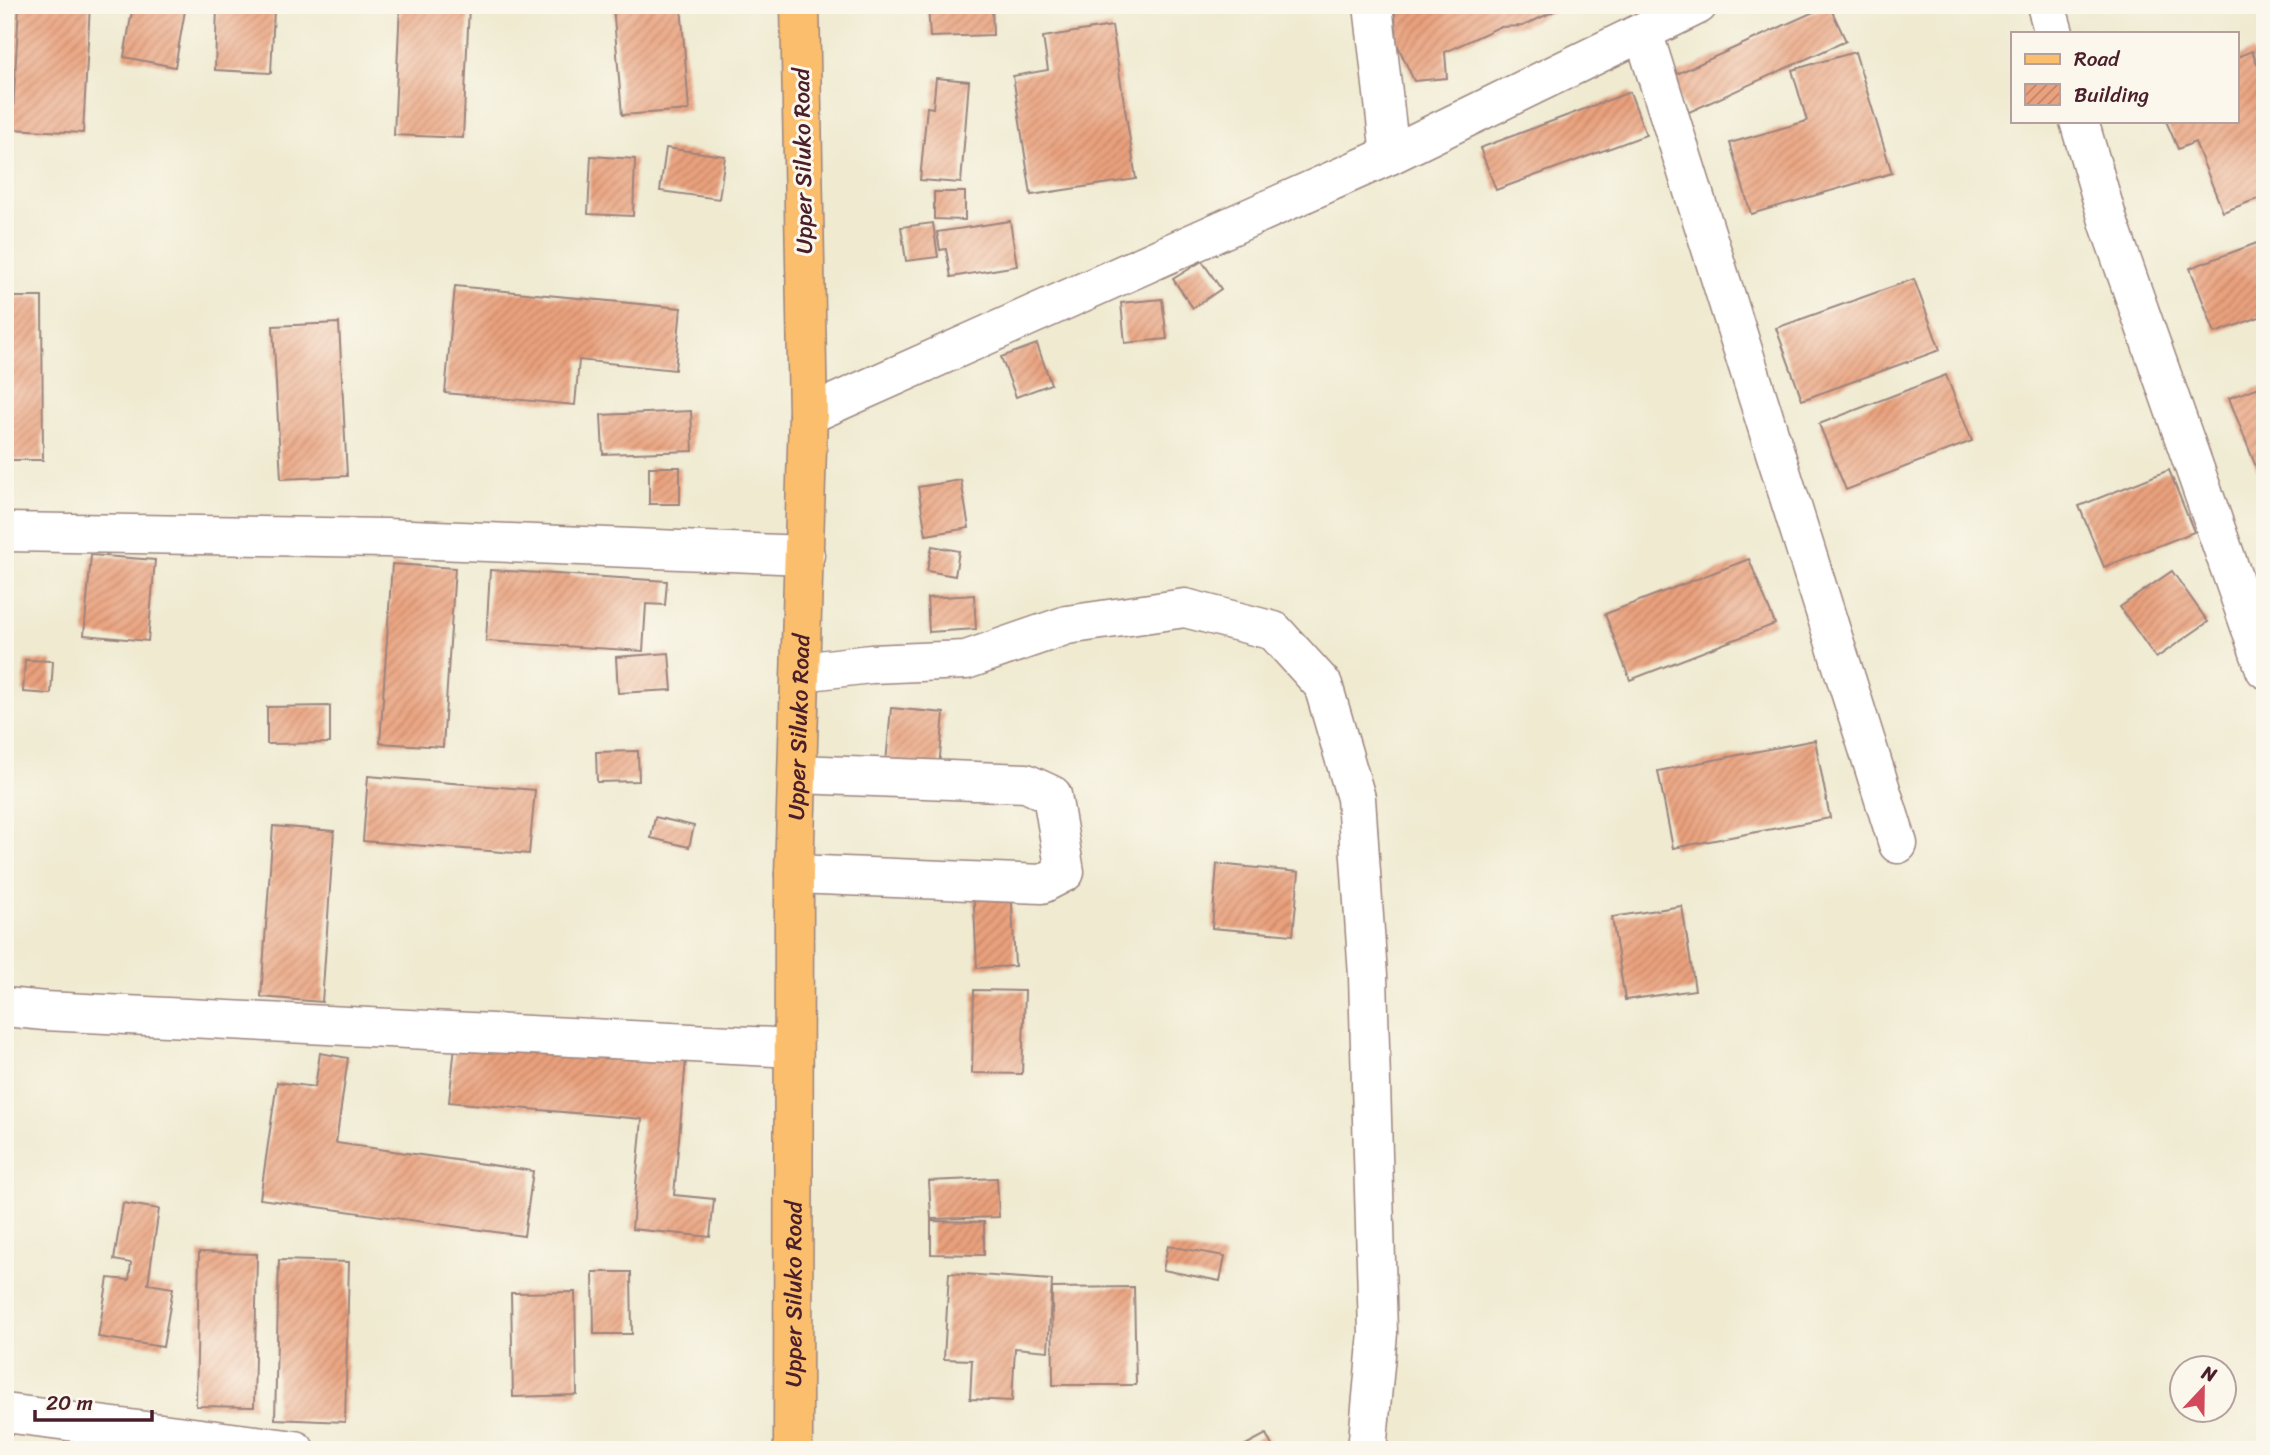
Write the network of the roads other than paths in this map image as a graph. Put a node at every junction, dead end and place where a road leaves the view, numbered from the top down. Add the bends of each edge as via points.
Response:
1 (800, 5) edge
2 (1373, 5) edge
3 (1698, 5) edge
4 (2046, 5) edge
5 (1643, 32) junction
6 (2054, 32) edge
7 (2079, 122) edge
8 (1390, 155) junction
9 (808, 415) junction
10 (5, 532) edge
11 (805, 555) junction
12 (2265, 669) edge
13 (800, 672) junction
14 (797, 774) junction
15 (1898, 844) dead end
16 (794, 874) junction
17 (5, 1007) edge
18 (793, 1048) junction
19 (5, 1413) edge
20 (295, 1450) edge
21 (793, 1450) edge
22 (1367, 1450) edge

1 - 9 main road, Upper Siluko Road
2 - 8 street
3 - 5 street
4 - 6 street
5 - 8 street
5 - 15 street
7 - 12 street via 2109,224
8 - 9 street
9 - 11 main road, Upper Siluko Road
10 - 11 street via 386,538
11 - 13 main road, Upper Siluko Road
13 - 14 main road, Upper Siluko Road
13 - 22 street via 966,660 1067,625 1185,608 1274,631 1322,685 1356,798 1368,976 1378,1333
14 - 16 main road, Upper Siluko Road
14 - 16 street via 1026,783 1052,795 1065,872 1042,884
16 - 18 main road, Upper Siluko Road
17 - 18 street
18 - 21 main road, Upper Siluko Road
19 - 20 street

